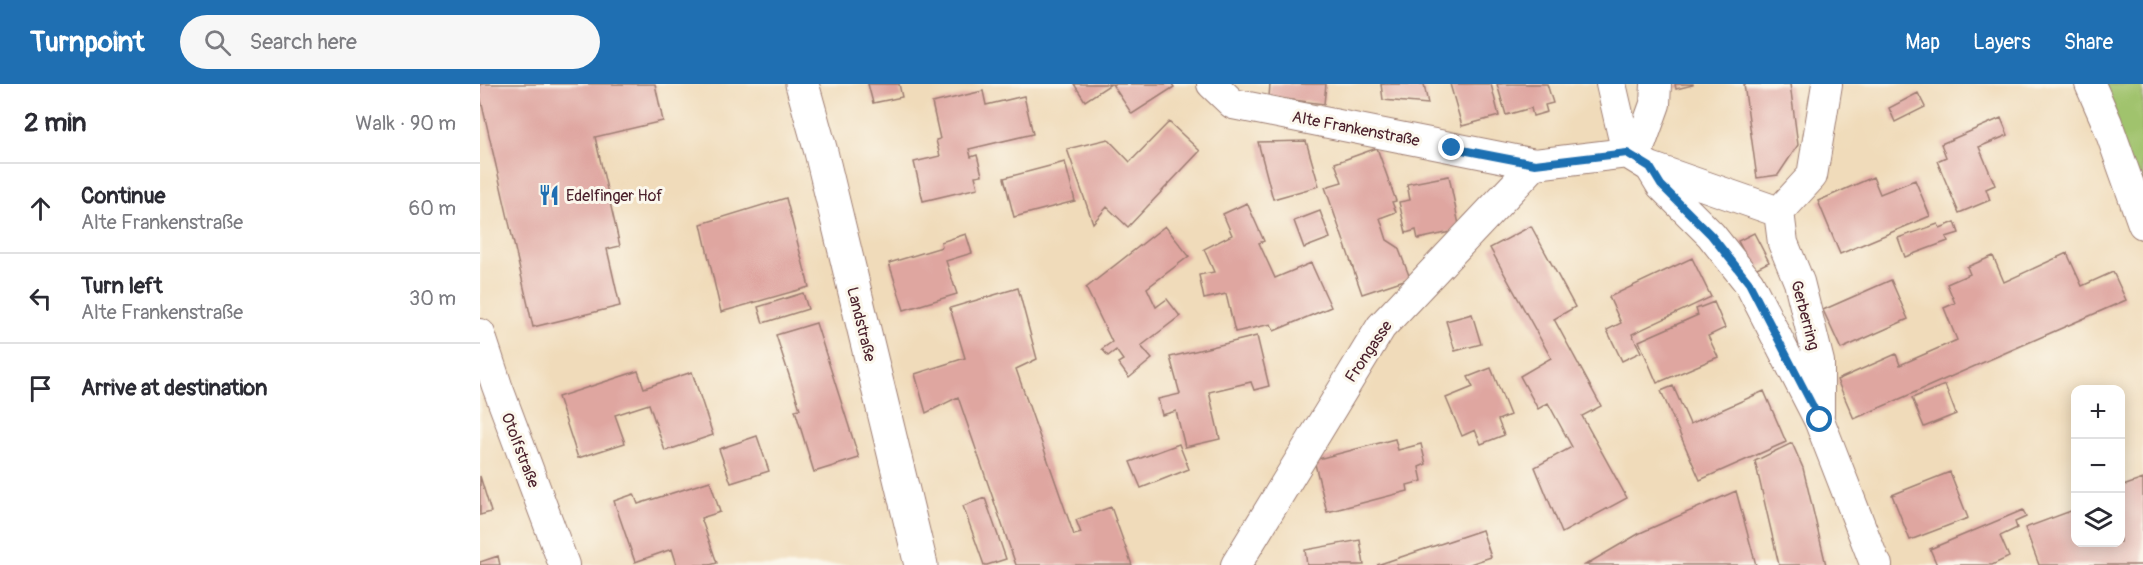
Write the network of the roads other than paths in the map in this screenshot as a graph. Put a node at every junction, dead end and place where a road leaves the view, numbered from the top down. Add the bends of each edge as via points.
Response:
1 (802, 84) edge
2 (1212, 84) edge
3 (1611, 84) edge
4 (1656, 84) edge
5 (1827, 84) edge
6 (2091, 84) edge
7 (1637, 159) junction
8 (1535, 164) junction
9 (1779, 212) junction
10 (2143, 224) edge
11 (480, 334) edge
12 (1820, 420) junction
13 (1874, 564) edge
14 (564, 565) edge
15 (921, 565) edge
16 (1236, 565) edge

1 - 15 main road, Landstraße
2 - 8 street, Alte Frankenstraße via 1233,104
3 - 7 street
4 - 7 street via 1656,104
5 - 9 street via 1812,176
6 - 10 street
7 - 8 street, Alte Frankenstraße
7 - 9 street
7 - 12 street via 1711,235 1749,283
8 - 16 street, Frongasse via 1380,327
9 - 12 street, Gerberring via 1783,243 1799,282 1818,363
11 - 14 street, Otolfstraße
12 - 13 street

